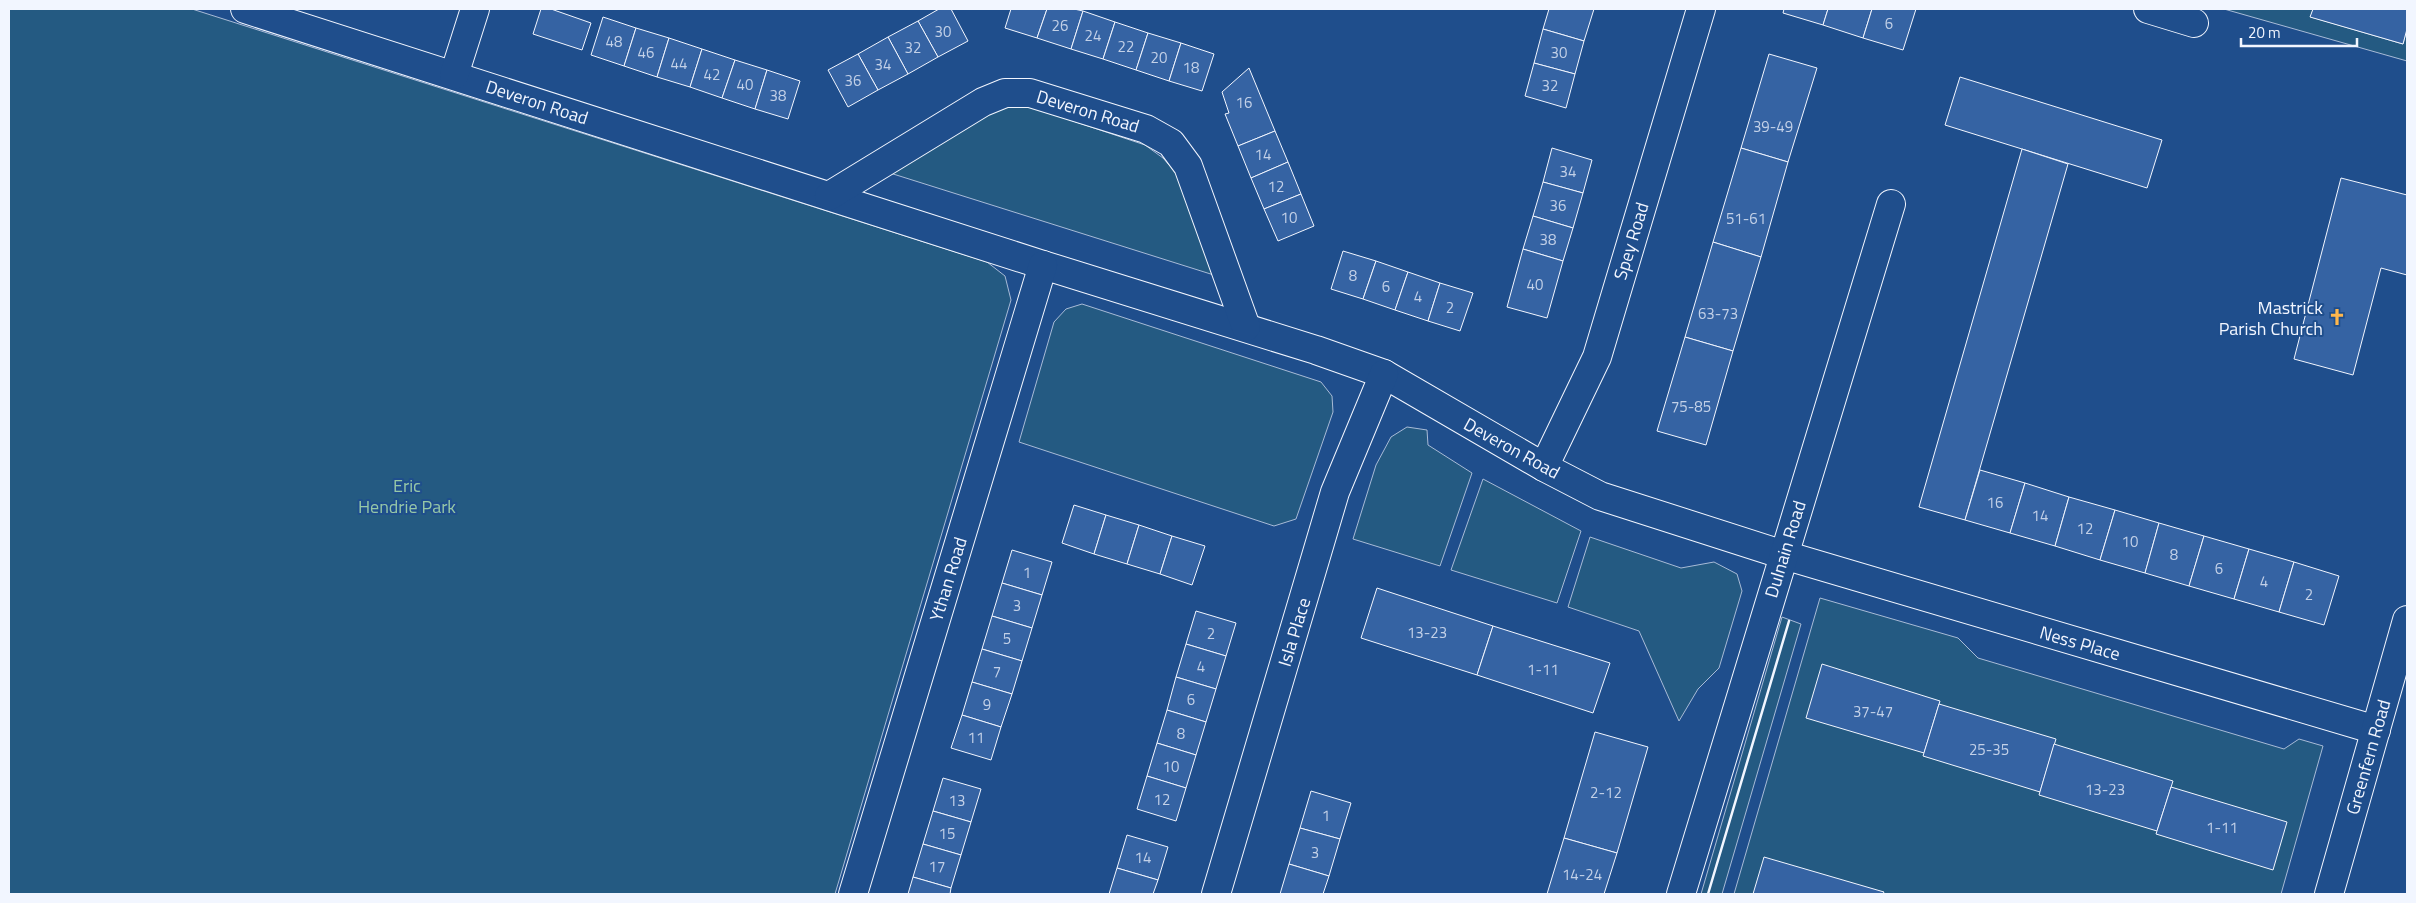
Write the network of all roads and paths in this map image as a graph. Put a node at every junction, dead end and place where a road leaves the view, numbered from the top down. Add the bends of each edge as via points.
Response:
1 (245, 9) edge
2 (475, 9) edge
3 (1702, 9) edge
4 (2148, 9) edge
5 (2194, 23) dead end
6 (454, 75) junction
7 (829, 196) junction
8 (1891, 204) dead end
9 (1043, 265) junction
10 (1246, 327) junction
11 (1384, 374) junction
12 (1544, 467) junction
13 (1784, 555) junction
14 (2407, 620) edge
15 (2376, 730) junction
16 (854, 894) edge
17 (1216, 894) edge
18 (1681, 894) edge
19 (2329, 894) edge

1 - 6 street, Deveron Road
2 - 6 street
3 - 12 street, Spey Road via 1596,357
4 - 5 street
6 - 7 street, Deveron Road
7 - 9 street, Deveron Road
7 - 10 street, Deveron Road via 983,102 1005,92 1030,93 1146,129 1171,143 1188,166
8 - 13 street, Dulnain Road
9 - 10 street, Deveron Road
9 - 16 street, Ythan Road
10 - 11 street, Deveron Road
11 - 12 street, Deveron Road
11 - 17 street, Isla Place via 1335,492
12 - 13 street, Deveron Road via 1600,496
13 - 15 street, Ness Place
13 - 18 street, Dulnain Road
14 - 15 street, Greenfern Road
15 - 19 street, Greenfern Road

